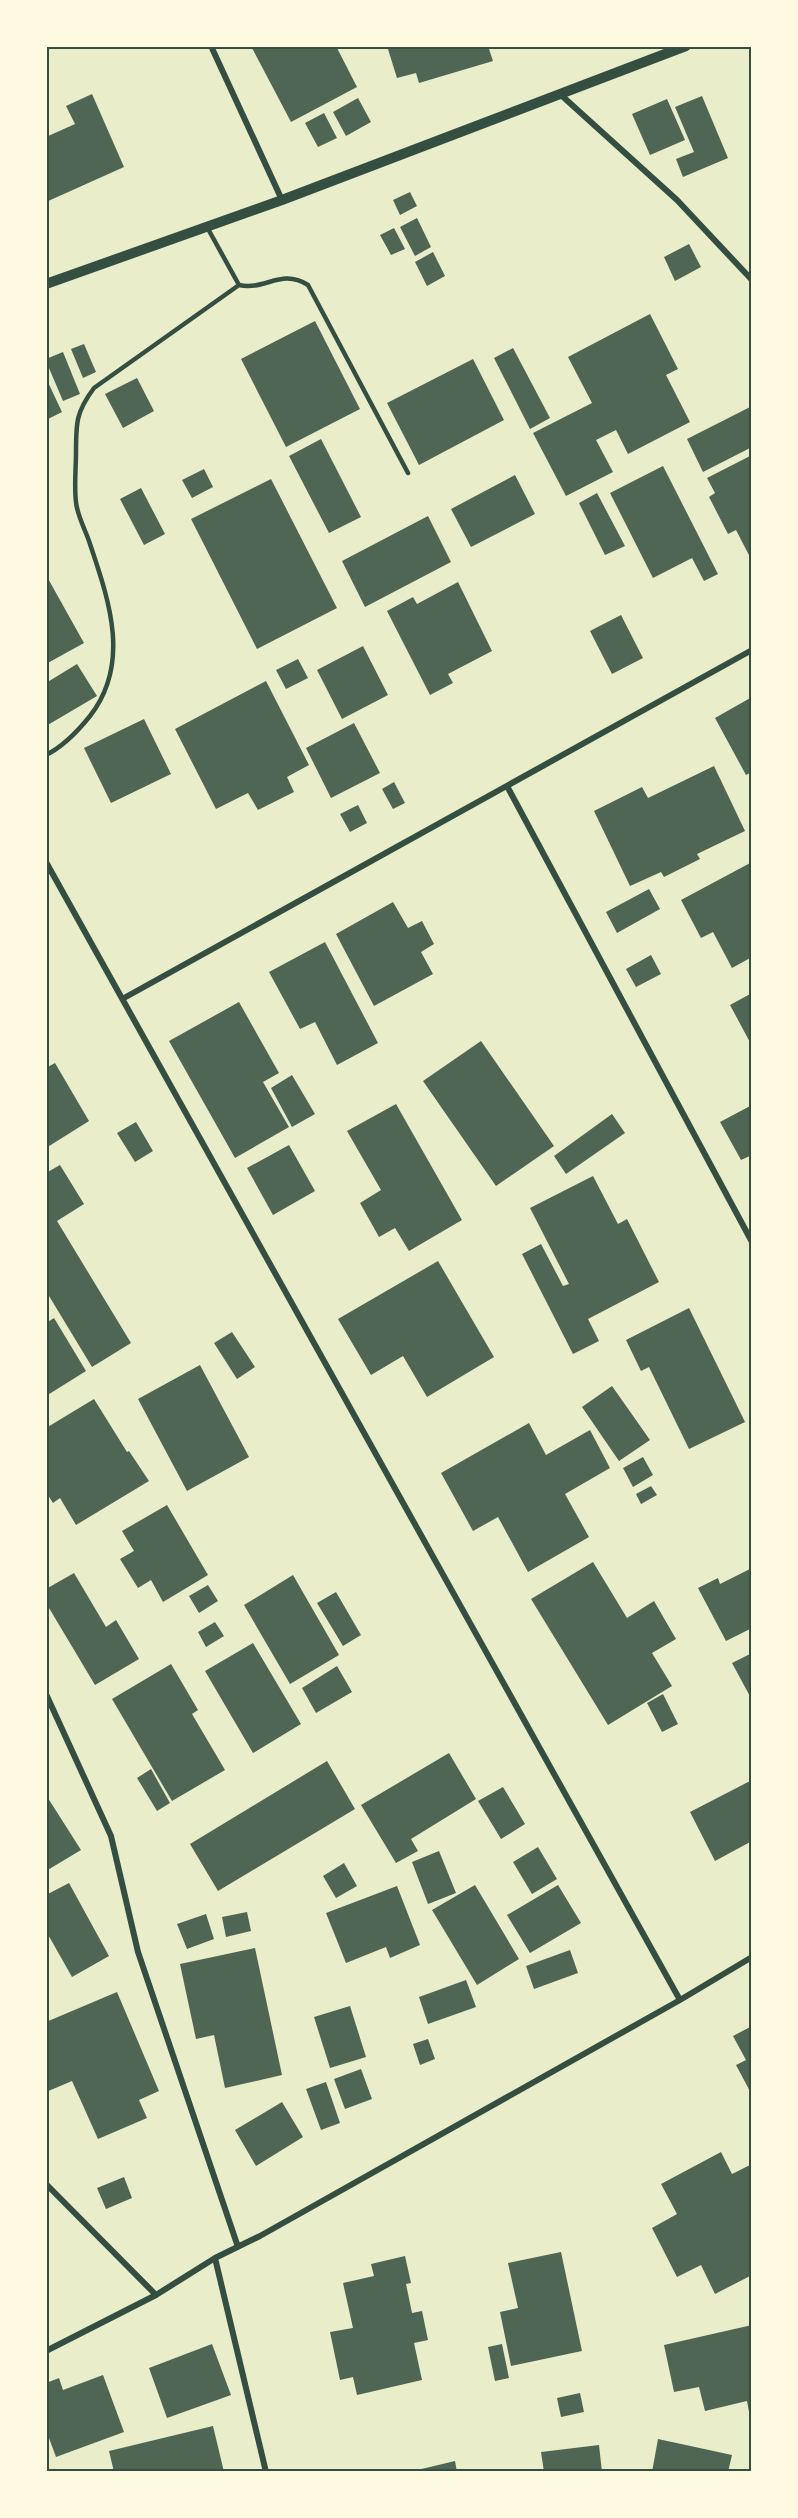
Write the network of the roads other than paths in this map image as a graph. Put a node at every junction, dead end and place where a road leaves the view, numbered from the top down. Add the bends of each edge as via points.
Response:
1 (212, 46) edge
2 (686, 46) edge
3 (561, 95) junction
4 (282, 200) junction
5 (207, 227) junction
6 (752, 280) edge
7 (46, 284) edge
8 (240, 285) junction
9 (408, 473) dead end
10 (752, 650) edge
11 (46, 755) edge
12 (507, 786) junction
13 (46, 862) edge
14 (124, 998) junction
15 (752, 1242) edge
16 (46, 1694) edge
17 (752, 1957) edge
18 (680, 2000) junction
19 (46, 2184) edge
20 (238, 2247) junction
21 (215, 2258) junction
22 (156, 2295) junction
23 (46, 2351) edge
24 (266, 2472) edge

1 - 4 street
2 - 3 street
3 - 4 street
3 - 6 street via 677,200
4 - 5 street
5 - 7 street
5 - 8 lane
8 - 9 lane via 252,288 282,278 297,278 308,285
8 - 11 lane via 94,388 82,404 76,420 76,503 109,600 114,642 110,677 97,708 80,729
10 - 12 street
12 - 14 street
12 - 15 street
13 - 14 street
14 - 18 street
16 - 20 street via 111,1836 138,1952
17 - 18 street
18 - 20 street
19 - 22 street
20 - 21 street
21 - 22 street
21 - 24 street
22 - 23 street

